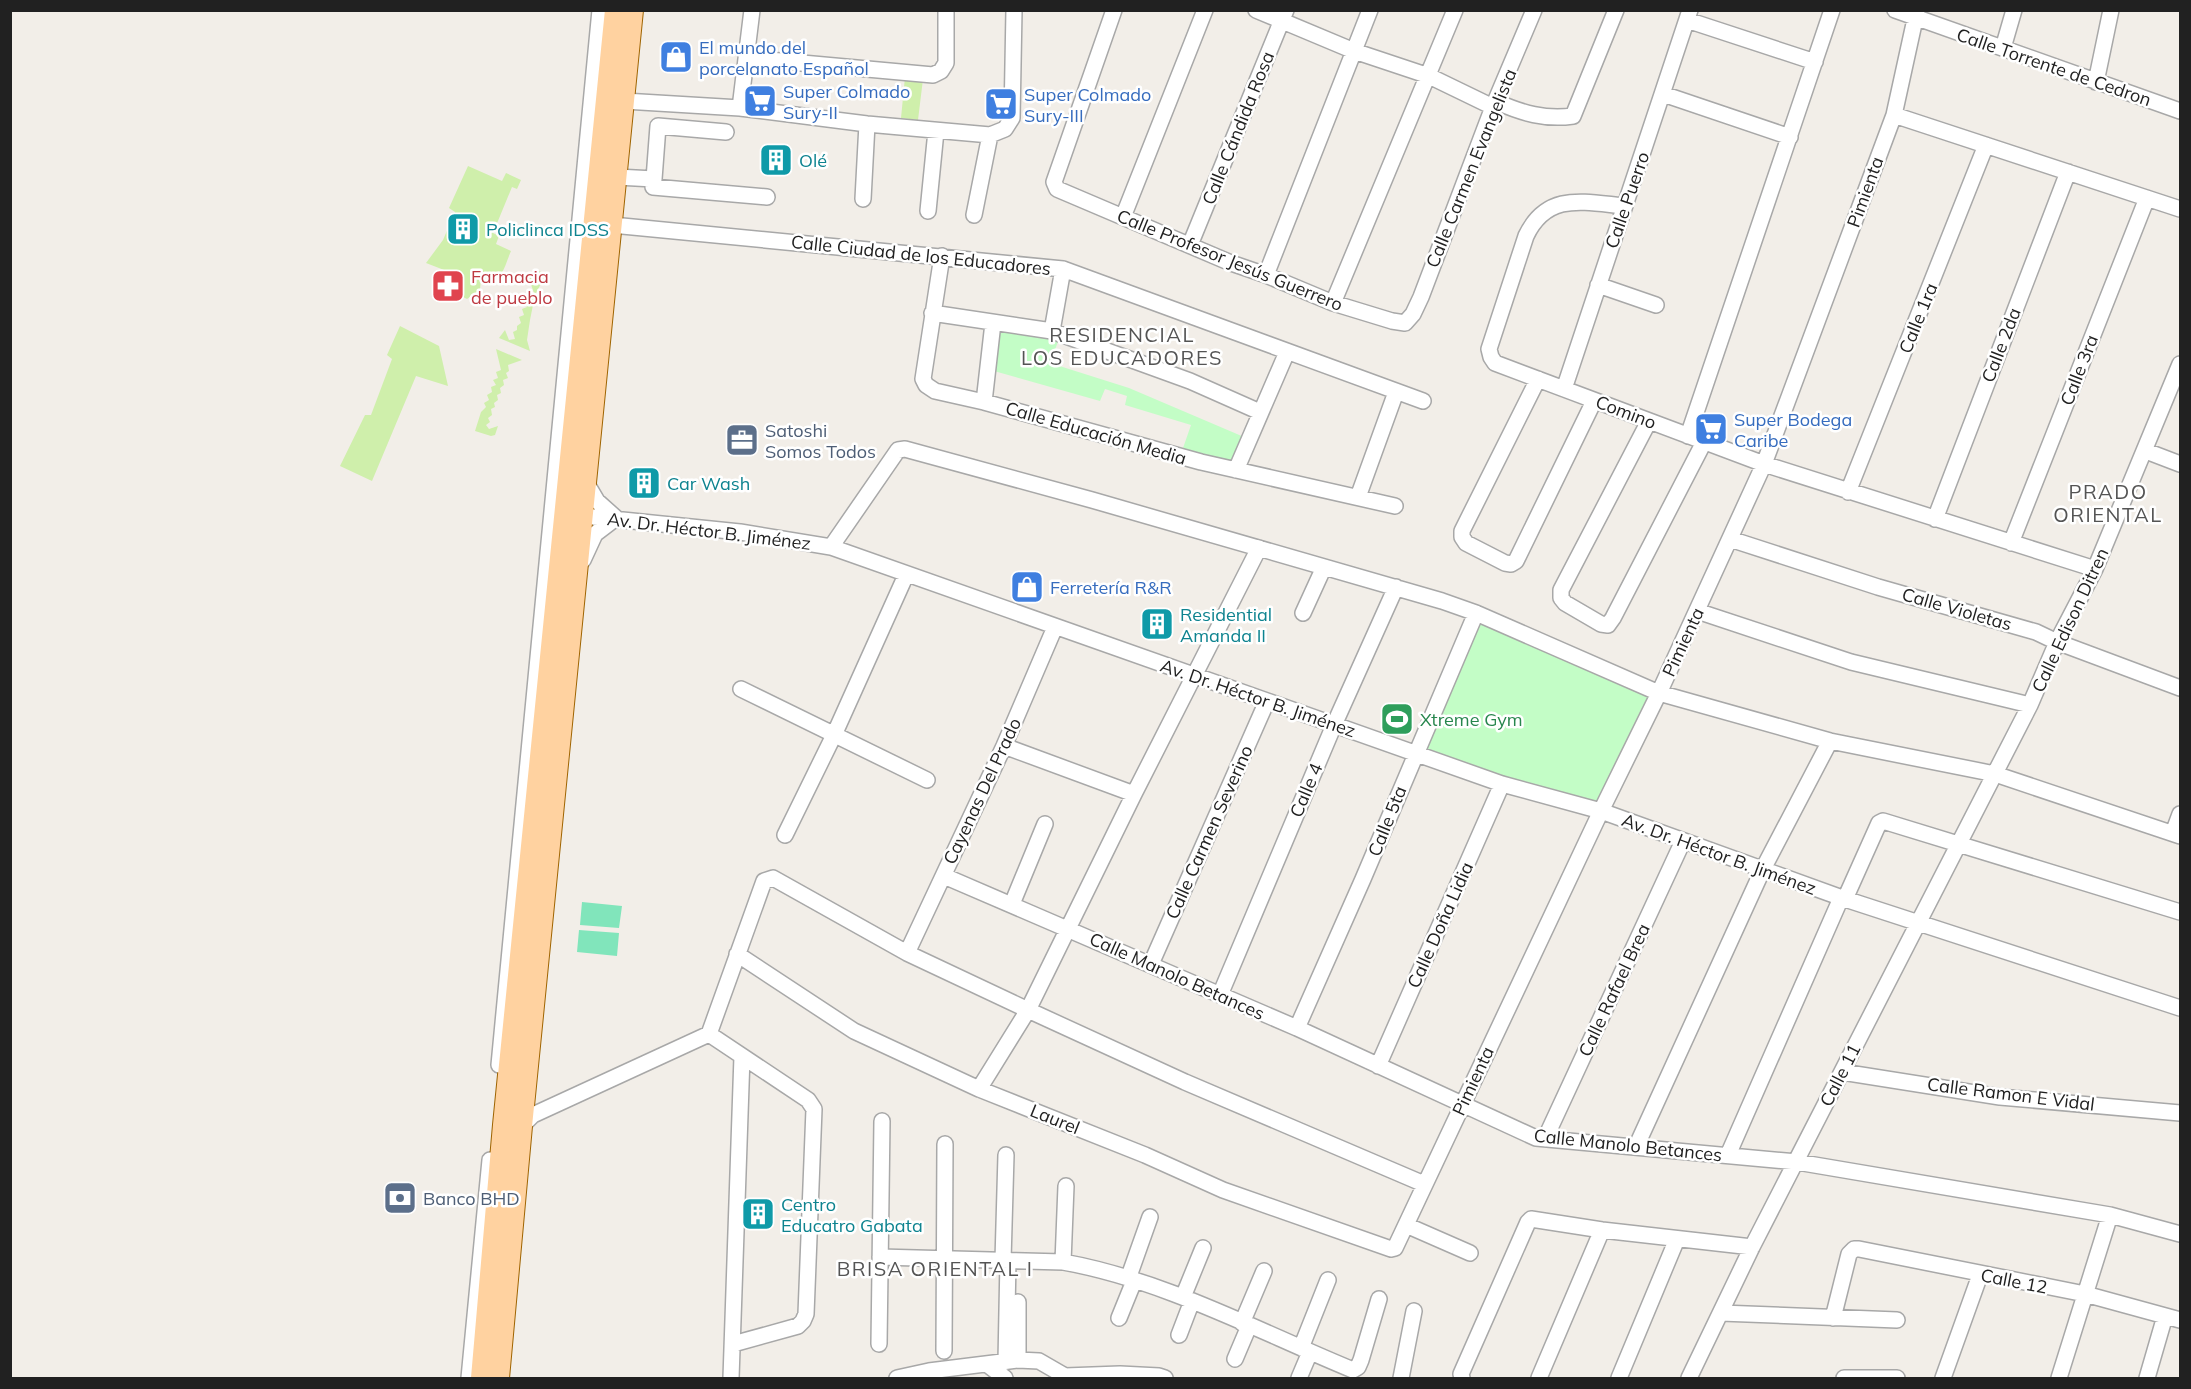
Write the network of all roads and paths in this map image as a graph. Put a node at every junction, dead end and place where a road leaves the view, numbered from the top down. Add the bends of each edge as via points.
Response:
1 (600, 10) edge
2 (615, 10) edge
3 (633, 10) edge
4 (752, 10) edge
5 (946, 10) edge
6 (1014, 10) edge
7 (1114, 10) edge
8 (1204, 10) edge
9 (1256, 10) edge
10 (1370, 10) edge
11 (1455, 10) edge
12 (1534, 10) edge
13 (1616, 10) edge
14 (1832, 10) edge
15 (1894, 10) edge
16 (2014, 10) edge
17 (2110, 10) edge
18 (1916, 14) edge
19 (1688, 15) edge
20 (1283, 16) edge
21 (2003, 48) junction
22 (1354, 51) junction
23 (747, 58) junction
24 (1815, 62) junction
25 (1429, 76) junction
26 (2096, 82) junction
27 (1663, 94) junction
28 (624, 101) junction
29 (1495, 104) junction
30 (741, 108) junction
31 (2180, 109) edge
32 (1894, 114) junction
33 (867, 124) junction
34 (936, 131) junction
35 (726, 132) dead end
36 (990, 135) junction
37 (1790, 137) junction
38 (1986, 145) junction
39 (2068, 172) junction
40 (617, 177) junction
41 (654, 179) junction
42 (767, 197) dead end
43 (2146, 198) junction
44 (863, 199) dead end
45 (1624, 206) junction
46 (2181, 209) edge
47 (928, 211) dead end
48 (974, 215) dead end
49 (1123, 217) junction
50 (612, 225) junction
51 (1190, 245) junction
52 (942, 256) junction
53 (1063, 269) junction
54 (1266, 275) junction
55 (1598, 285) junction
56 (1333, 303) junction
57 (1656, 305) dead end
58 (932, 313) junction
59 (993, 323) junction
60 (1405, 323) joint
61 (1052, 331) junction
62 (1287, 352) junction
63 (2181, 364) edge
64 (1538, 379) junction
65 (1564, 389) junction
66 (1396, 392) junction
67 (1423, 401) dead end
68 (1594, 401) junction
69 (984, 402) junction
70 (1260, 412) junction
71 (1649, 421) junction
72 (1688, 436) junction
73 (1704, 442) junction
74 (2146, 451) junction
75 (1764, 464) junction
76 (2181, 464) edge
77 (1236, 470) junction
78 (587, 484) junction
79 (1848, 492) junction
80 (1358, 497) junction
81 (1395, 506) dead end
82 (575, 515) junction
83 (616, 518) junction
84 (1935, 519) junction
85 (1730, 539) junction
86 (2011, 543) junction
87 (831, 547) junction
88 (1259, 548) junction
89 (1324, 567) junction
90 (2095, 569) junction
91 (578, 574) junction
92 (906, 575) junction
93 (1396, 587) junction
94 (1698, 611) junction
95 (1303, 613) dead end
96 (1476, 613) junction
97 (1055, 627) junction
98 (2057, 642) junction
99 (1195, 675) junction
100 (2181, 688) edge
101 (741, 689) dead end
102 (1659, 693) junction
103 (1267, 701) junction
104 (2030, 705) junction
105 (1334, 725) junction
106 (834, 735) junction
107 (1830, 741) junction
108 (1004, 746) junction
109 (1415, 753) junction
110 (1995, 774) junction
111 (927, 780) dead end
112 (1502, 784) junction
113 (1134, 794) junction
114 (1601, 811) junction
115 (2181, 814) edge
116 (1045, 824) dead end
117 (785, 835) dead end
118 (2177, 835) edge
119 (1683, 841) junction
120 (1958, 845) junction
121 (1763, 869) junction
122 (944, 876) junction
123 (1843, 899) junction
124 (1012, 904) junction
125 (2181, 912) edge
126 (1918, 922) junction
127 (1069, 928) junction
128 (907, 953) junction
129 (737, 954) junction
130 (1151, 964) junction
131 (1220, 995) junction
132 (2181, 1008) edge
133 (1028, 1011) junction
134 (1297, 1028) junction
135 (709, 1034) junction
136 (742, 1056) junction
137 (1378, 1066) junction
138 (1842, 1072) junction
139 (979, 1089) junction
140 (1462, 1104) junction
141 (2181, 1113) edge
142 (882, 1120) dead end
143 (522, 1126) junction
144 (1545, 1139) junction
145 (945, 1144) dead end
146 (1636, 1147) junction
147 (1006, 1155) dead end
148 (1728, 1155) junction
149 (1797, 1162) junction
150 (1424, 1184) junction
151 (1066, 1186) dead end
152 (2110, 1215) junction
153 (1150, 1217) dead end
154 (1406, 1225) junction
155 (1602, 1230) junction
156 (2181, 1234) edge
157 (1677, 1239) junction
158 (1752, 1247) junction
159 (1203, 1248) dead end
160 (1391, 1249) joint
161 (1470, 1252) dead end
162 (880, 1257) junction
163 (944, 1259) junction
164 (1010, 1260) junction
165 (1063, 1262) junction
166 (1264, 1271) dead end
167 (1980, 1275) junction
168 (1131, 1280) junction
169 (1328, 1280) dead end
170 (2085, 1294) junction
171 (1187, 1299) junction
172 (1379, 1299) dead end
173 (1414, 1311) dead end
174 (1721, 1313) junction
175 (2165, 1316) junction
176 (1119, 1318) dead end
177 (1833, 1318) junction
178 (1897, 1320) dead end
179 (2181, 1320) edge
180 (1246, 1324) junction
181 (1179, 1335) dead end
182 (733, 1344) junction
183 (879, 1344) dead end
184 (1305, 1350) junction
185 (944, 1351) dead end
186 (1235, 1359) dead end
187 (1012, 1361) junction
188 (988, 1365) junction
189 (1343, 1373) edge
190 (1120, 1376) edge
191 (469, 1378) edge
192 (481, 1378) edge
193 (499, 1378) edge
194 (731, 1378) edge
195 (897, 1378) edge
196 (1005, 1378) edge
197 (1165, 1378) edge
198 (1299, 1378) edge
199 (1401, 1378) edge
200 (1462, 1378) edge
201 (1539, 1378) edge
202 (1619, 1378) edge
203 (1689, 1378) edge
204 (1844, 1378) edge
205 (1860, 1378) edge
206 (1897, 1378) edge
207 (1943, 1378) edge
208 (2059, 1378) edge
209 (2147, 1378) edge

1 - 191 street
2 - 82 main road
3 - 28 main road
4 - 23 street
5 - 23 street via 946,63 933,75
6 - 36 street via 1012,118 1005,129
7 - 49 street, Calle Profesor Jesús Guerrero via 1054,182 1057,189
8 - 49 street
9 - 20 street
10 - 22 street
11 - 25 street
12 - 29 street, Calle Carmen Evangelista
13 - 29 street via 1573,116 1544,117
14 - 24 street
15 - 18 street, Calle Torrente de Cedron
16 - 21 street
17 - 26 street
18 - 21 street, Calle Torrente de Cedron
18 - 32 street, Pimienta
19 - 24 street
19 - 27 street, Calle Puerro
20 - 22 street
20 - 51 street, Calle Cándida Rosa
21 - 26 street, Calle Torrente de Cedron
22 - 25 street
22 - 54 street
23 - 30 street
24 - 37 street
25 - 29 street
25 - 56 street
26 - 31 street, Calle Torrente de Cedron
27 - 37 street
27 - 45 street, Calle Puerro
28 - 30 street
28 - 40 main road
29 - 60 street, Calle Carmen Evangelista via 1421,297
30 - 33 street
32 - 38 street
32 - 75 street, Pimienta
33 - 34 street
33 - 44 street
34 - 36 street
34 - 47 street
35 - 41 street via 658,126
36 - 48 street
37 - 72 street
38 - 39 street
38 - 79 street, Calle 1ra
39 - 43 street
39 - 84 street, Calle 2da
40 - 41 street
40 - 50 main road
41 - 42 street via 653,187
43 - 46 street
43 - 86 street, Calle 3ra
45 - 55 street, Calle Puerro
45 - 64 street, Comino via 1557,204 1541,213 1526,236 1489,349 1495,363
49 - 51 street, Calle Profesor Jesús Guerrero
50 - 52 street, Calle Ciudad de los Educadores
50 - 78 main road
51 - 54 street, Calle Profesor Jesús Guerrero
52 - 53 street, Calle Ciudad de los Educadores
52 - 58 street, Calle Educación Media
53 - 61 street
53 - 62 street, Calle Ciudad de los Educadores
54 - 56 street, Calle Profesor Jesús Guerrero
55 - 57 street
55 - 65 street, Calle Puerro
56 - 60 street, Calle Profesor Jesús Guerrero
58 - 59 street
58 - 69 street, Calle Educación Media via 922,379 935,391
59 - 61 street
59 - 69 street
61 - 70 street via 1190,381
62 - 66 street, Calle Ciudad de los Educadores
62 - 70 street
63 - 74 street, Calle Edison Ditren
64 - 65 street, Comino
64 - 68 street via 1462,531 1466,543 1505,563 1516,561
65 - 68 street, Comino
66 - 67 street, Calle Ciudad de los Educadores
66 - 80 street
68 - 71 street, Comino
69 - 77 street, Calle Educación Media
70 - 77 street
71 - 72 street, Comino
71 - 73 street via 1561,590 1565,603 1601,624 1608,625 1613,618
72 - 73 street, Comino
73 - 75 street, Comino
74 - 76 street
74 - 90 street, Calle Edison Ditren
75 - 79 street, Comino
75 - 85 street, Pimienta
77 - 80 street, Calle Educación Media
78 - 82 main road
78 - 83 street via 597,501
79 - 84 street, Comino
80 - 81 street, Calle Educación Media
82 - 83 street, Av. Dr. Héctor B. Jiménez
82 - 91 main road
82 - 192 main road via 501,1144
83 - 87 street, Av. Dr. Héctor B. Jiménez via 740,531
83 - 91 street via 595,534
84 - 86 street, Comino
85 - 94 street, Pimienta
85 - 98 street, Calle Violetas via 2036,632
86 - 90 street, Comino
87 - 88 street via 901,449
87 - 92 street, Av. Dr. Héctor B. Jiménez
88 - 89 street
88 - 99 street
89 - 93 street
89 - 95 street
90 - 98 street, Calle Edison Ditren
91 - 143 main road
92 - 97 street, Av. Dr. Héctor B. Jiménez
92 - 106 street
93 - 96 street
93 - 105 street, Calle 4
94 - 102 street, Pimienta
94 - 104 street via 1851,662
96 - 102 street
96 - 109 street, Calle 5ta
97 - 99 street, Av. Dr. Héctor B. Jiménez
97 - 108 street, Cayenas Del Prado
98 - 100 street, Calle Violetas
98 - 104 street, Calle Edison Ditren
99 - 103 street, Av. Dr. Héctor B. Jiménez
99 - 113 street
101 - 106 street
102 - 107 street
102 - 114 street, Pimienta
103 - 105 street, Av. Dr. Héctor B. Jiménez
103 - 130 street, Calle Carmen Severino
104 - 110 street, Calle Edison Ditren
105 - 109 street, Av. Dr. Héctor B. Jiménez
105 - 131 street, Calle 4
106 - 111 street
106 - 117 street
107 - 110 street
107 - 121 street
108 - 113 street
108 - 122 street, Cayenas Del Prado
109 - 112 street, Av. Dr. Héctor B. Jiménez
109 - 134 street, Calle 5ta
110 - 118 street
110 - 120 street, Calle 11
112 - 114 street, Av. Dr. Héctor B. Jiménez
112 - 137 street, Calle Doña Lidia
113 - 127 street
114 - 119 street, Av. Dr. Héctor B. Jiménez
114 - 140 street, Pimienta
115 - 118 street
116 - 124 street
119 - 121 street, Av. Dr. Héctor B. Jiménez
119 - 144 street, Calle Rafael Brea
120 - 123 street via 1881,821
120 - 125 street
120 - 126 street, Calle 11
121 - 123 street, Av. Dr. Héctor B. Jiménez
121 - 146 street
122 - 124 street, Calle Manolo Betances
122 - 128 street, Cayenas Del Prado
123 - 126 street, Av. Dr. Héctor B. Jiménez
123 - 148 street
124 - 127 street, Calle Manolo Betances
126 - 132 street, Av. Dr. Héctor B. Jiménez
126 - 138 street, Calle 11
127 - 130 street, Calle Manolo Betances
127 - 133 street
128 - 129 street via 772,878 764,881
128 - 133 street
129 - 135 street
129 - 139 street, Laurel via 854,1031
130 - 131 street, Calle Manolo Betances
131 - 134 street, Calle Manolo Betances
133 - 139 street
133 - 150 street
134 - 137 street, Calle Manolo Betances
135 - 136 street
135 - 143 street via 533,1115
136 - 182 street
136 - 182 street via 812,1103 814,1109 806,1314 798,1326
137 - 140 street, Calle Manolo Betances
138 - 141 street, Calle Ramon E Vidal via 2000,1096
138 - 149 street, Calle 11
139 - 160 street, Laurel via 1223,1190
140 - 144 street, Calle Manolo Betances via 1527,1135
140 - 150 street, Pimienta
142 - 162 street
143 - 193 main road
144 - 146 street, Calle Manolo Betances
145 - 163 street
146 - 148 street, Calle Manolo Betances
147 - 164 street
148 - 149 street, Calle Manolo Betances
149 - 152 street, Calle Manolo Betances
149 - 158 street, Calle 11
150 - 154 street, Pimienta
151 - 165 street
152 - 156 street, Calle Manolo Betances
152 - 170 street
153 - 168 street
154 - 160 street, Pimienta
154 - 161 street
155 - 157 street
155 - 200 street via 1534,1219 1528,1222
155 - 201 street
157 - 158 street
157 - 202 street
158 - 174 street, Calle 11
159 - 171 street
162 - 163 street
162 - 183 street
163 - 164 street
163 - 185 street
164 - 165 street
164 - 187 street
165 - 168 street
166 - 180 street
167 - 170 street, Calle 12
167 - 177 street, Calle 12 via 1854,1249 1849,1254
167 - 207 street
168 - 171 street
168 - 176 street
169 - 184 street
170 - 175 street, Calle 12
170 - 208 street
171 - 180 street
171 - 181 street
172 - 189 street via 1358,1367
173 - 199 street
174 - 177 street
174 - 203 street, Calle 11
175 - 179 street, Calle 12
175 - 209 street
177 - 178 street
180 - 184 street
180 - 186 street
182 - 194 street
184 - 189 street
184 - 198 street
187 - 188 street
187 - 190 street via 1039,1361 1065,1376
188 - 195 street
188 - 196 street
190 - 197 street
204 - 205 street
205 - 206 street

